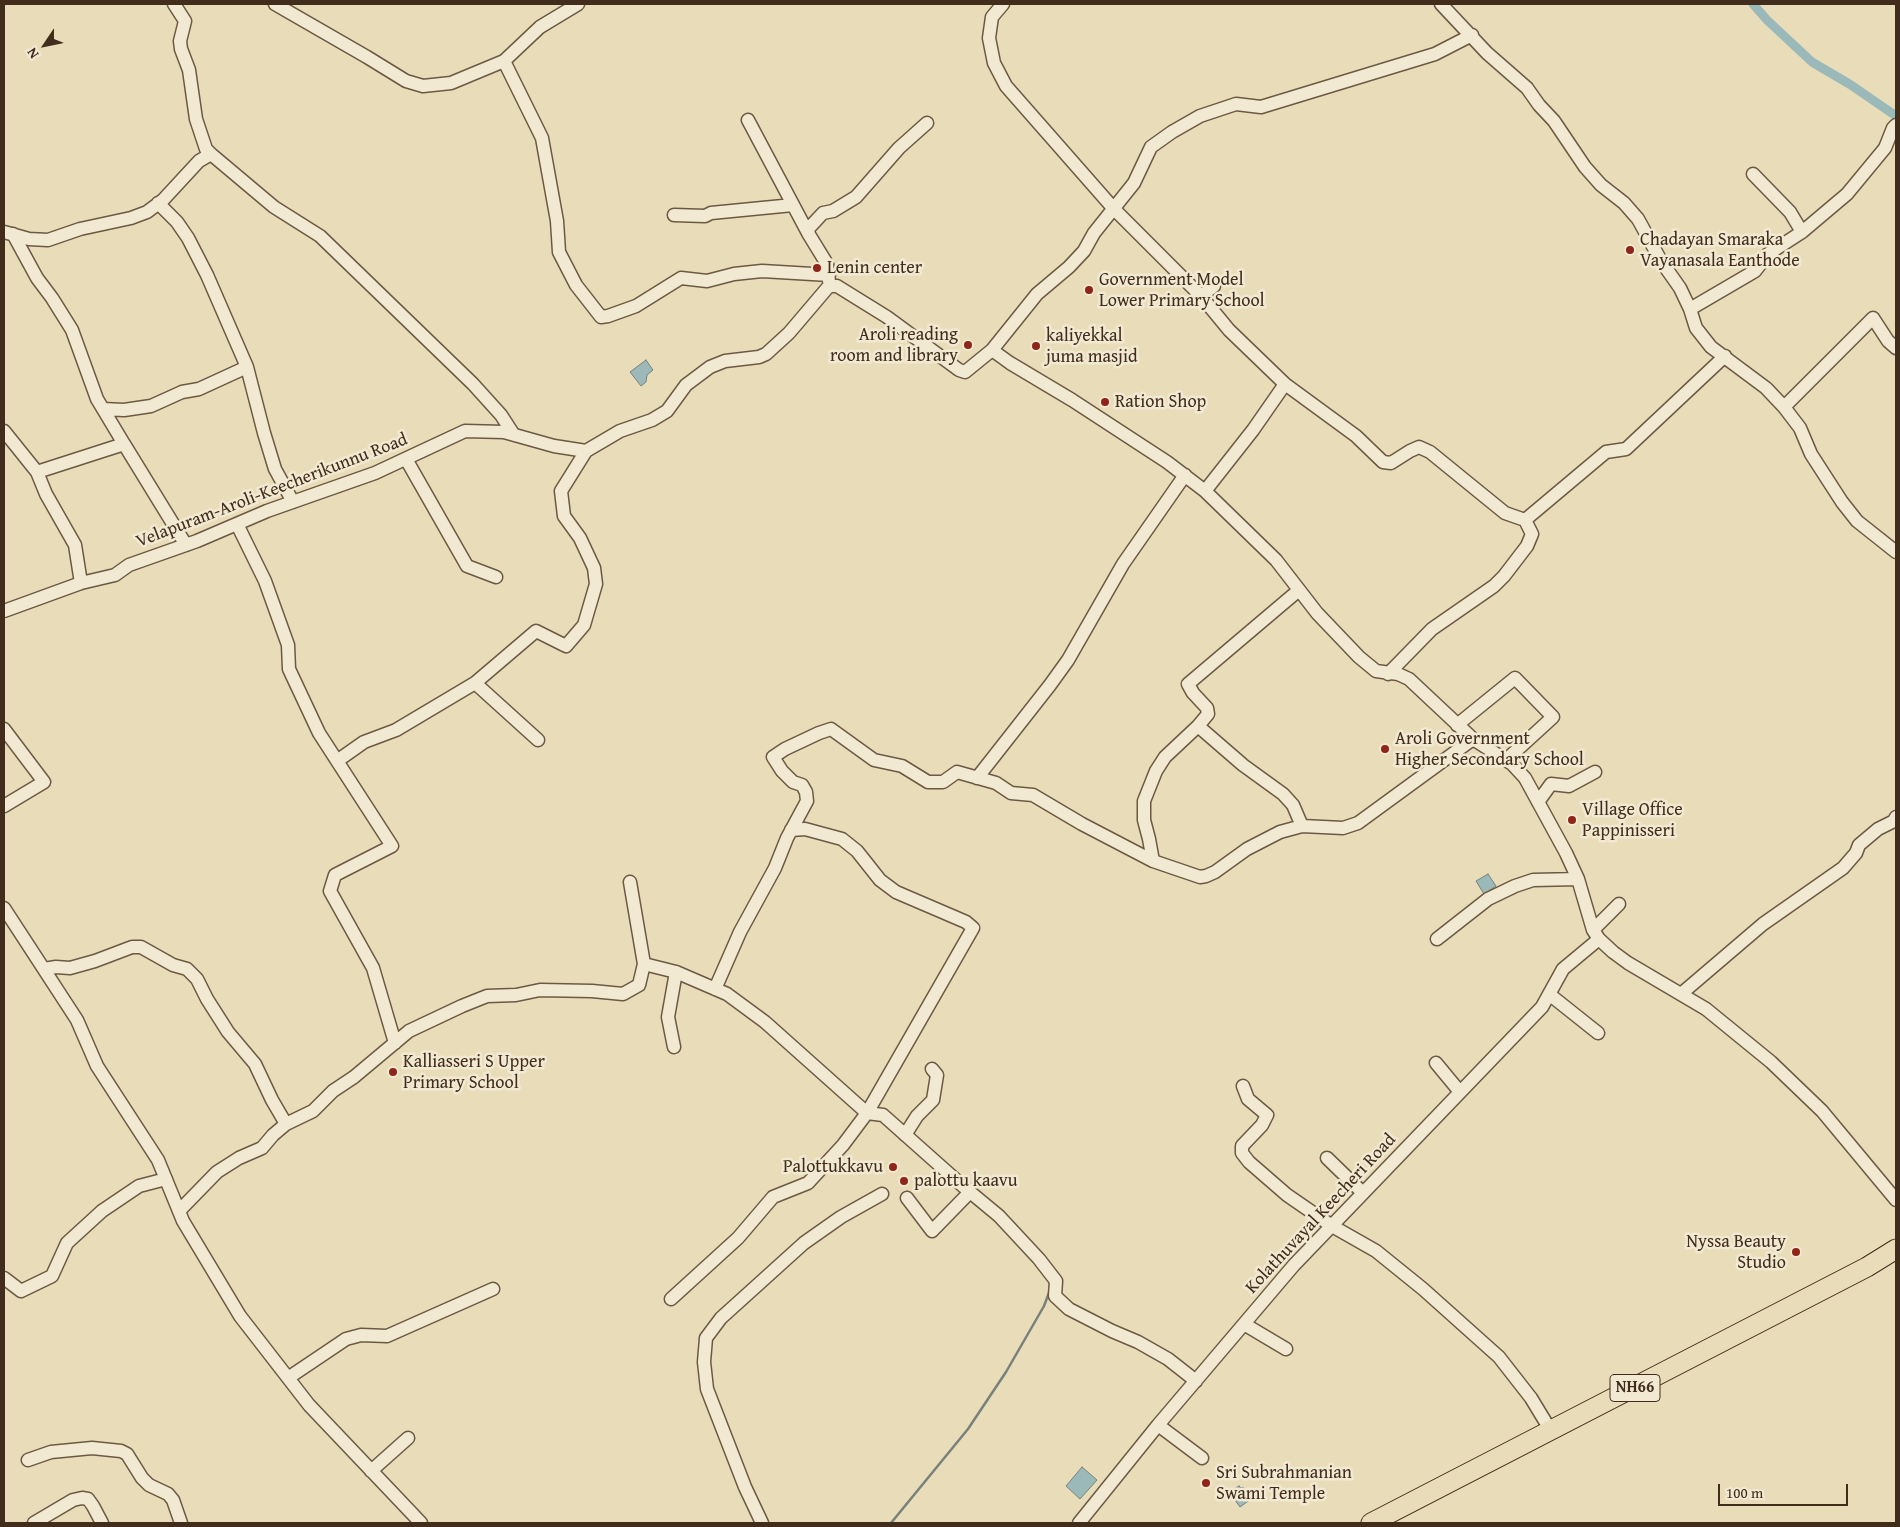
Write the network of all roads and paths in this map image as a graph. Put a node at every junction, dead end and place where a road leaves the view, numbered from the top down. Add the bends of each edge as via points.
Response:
1 (174, 4) edge
2 (276, 4) edge
3 (578, 4) edge
4 (1003, 4) edge
5 (1441, 4) edge
6 (1472, 35) junction
7 (504, 61) junction
8 (748, 120) dead end
9 (926, 123) dead end
10 (1896, 125) edge
11 (212, 154) junction
12 (1753, 174) dead end
13 (158, 204) junction
14 (793, 205) junction
15 (1114, 208) junction
16 (674, 214) dead end
17 (1802, 232) junction
18 (8, 233) edge
19 (808, 233) junction
20 (829, 280) junction
21 (1214, 286) dead end
22 (1201, 296) junction
23 (1690, 309) junction
24 (1896, 348) edge
25 (992, 350) junction
26 (1725, 356) junction
27 (247, 367) junction
28 (1285, 384) junction
29 (1784, 406) junction
30 (103, 409) junction
31 (4, 432) edge
32 (514, 435) junction
33 (124, 444) junction
34 (586, 450) junction
35 (406, 459) junction
36 (37, 472) junction
37 (1185, 475) junction
38 (1205, 491) junction
39 (293, 502) junction
40 (1525, 520) junction
41 (237, 524) junction
42 (186, 545) junction
43 (1896, 552) edge
44 (496, 577) dead end
45 (81, 584) junction
46 (1299, 590) junction
47 (4, 612) edge
48 (1388, 674) junction
49 (475, 684) junction
50 (1457, 725) junction
51 (1198, 726) junction
52 (4, 729) edge
53 (1473, 739) junction
54 (538, 740) dead end
55 (1506, 760) junction
56 (337, 761) junction
57 (1594, 772) dead end
58 (977, 778) junction
59 (1538, 802) junction
60 (4, 806) edge
61 (1896, 818) edge
62 (1302, 826) junction
63 (791, 830) junction
64 (1152, 861) junction
65 (1578, 879) junction
66 (630, 882) dead end
67 (1619, 904) dead end
68 (4, 908) edge
69 (1596, 934) junction
70 (1437, 939) dead end
71 (644, 964) junction
72 (44, 969) junction
73 (676, 972) junction
74 (715, 988) junction
75 (1549, 994) junction
76 (1682, 994) junction
77 (1598, 1033) dead end
78 (395, 1043) junction
79 (674, 1047) dead end
80 (1436, 1063) dead end
81 (932, 1069) dead end
82 (1243, 1086) dead end
83 (1460, 1092) junction
84 (867, 1113) junction
85 (286, 1124) junction
86 (905, 1134) junction
87 (1327, 1158) dead end
88 (166, 1179) junction
89 (970, 1192) junction
90 (1363, 1193) junction
91 (882, 1194) dead end
92 (907, 1198) dead end
93 (1896, 1200) edge
94 (179, 1211) junction
95 (1332, 1226) junction
96 (1896, 1249) edge
97 (4, 1278) edge
98 (493, 1289) dead end
99 (671, 1299) dead end
100 (1244, 1324) junction
101 (1286, 1349) dead end
102 (288, 1378) junction
103 (1196, 1381) junction
104 (1158, 1425) junction
105 (1550, 1431) junction
106 (408, 1438) dead end
107 (1202, 1458) dead end
108 (28, 1460) dead end
109 (371, 1471) junction
110 (34, 1523) edge
111 (102, 1523) edge
112 (180, 1523) edge
113 (421, 1523) edge
114 (762, 1523) edge
115 (1079, 1523) edge
116 (1371, 1523) edge

1 - 11 street via 185,21 180,41 190,70 196,119 206,149
2 - 7 street via 406,81 423,86 451,83
3 - 7 street via 540,27
4 - 15 street via 992,17 989,38 994,63 1006,86
5 - 6 street
6 - 15 street via 1435,54 1261,107 1236,104 1189,121 1151,147 1134,182
6 - 23 street via 1487,53 1527,88 1585,167 1638,219
7 - 20 street via 542,138 557,220 558,252 576,285 601,317 636,306 681,278 708,281 762,271
8 - 14 street
9 - 19 street via 856,197 823,214
10 - 17 street via 1885,148 1846,194
11 - 13 street via 199,161
11 - 32 street via 274,207 320,236 474,384
12 - 17 street via 1790,212
13 - 18 street via 131,218 48,240
13 - 27 street via 188,238
14 - 16 street via 705,216
14 - 19 street
15 - 22 street
15 - 25 street via 1084,251 1037,294
17 - 23 street via 1768,254 1755,271
18 - 30 street via 72,330
19 - 20 street via 827,264
20 - 25 street via 887,317 959,370 965,372
20 - 34 street via 789,333 766,354 710,367 686,385 667,411
21 - 22 street
22 - 28 street
23 - 26 street via 1696,328 1711,347
24 - 29 street via 1873,318
25 - 37 street
26 - 29 street
26 - 40 street via 1626,449 1606,452
27 - 30 street via 200,389 182,392 151,406
27 - 39 street via 275,469
28 - 38 street
28 - 40 street via 1356,436 1383,462 1391,463 1419,447 1430,452 1505,513
29 - 43 street via 1842,502 1857,521
30 - 33 street
31 - 36 street
32 - 34 street, Velapuram-Aroli-Keecherikunnu Road via 554,446
32 - 35 street, Velapuram-Aroli-Keecherikunnu Road via 465,431
33 - 36 street
33 - 42 street
34 - 49 street via 561,491 564,516 580,538 594,568 596,584 584,625 566,646 536,631
35 - 39 street, Velapuram-Aroli-Keecherikunnu Road via 375,474
35 - 44 street via 467,566
36 - 45 street via 76,545
37 - 38 street
37 - 58 street via 1123,564 1054,679
38 - 46 street via 1276,560
39 - 41 street, Velapuram-Aroli-Keecherikunnu Road
40 - 48 street via 1532,534 1504,576 1432,629
41 - 42 street, Velapuram-Aroli-Keecherikunnu Road
41 - 56 street via 265,582 288,645 289,669 319,733
42 - 45 street, Velapuram-Aroli-Keecherikunnu Road via 129,566 115,575
45 - 47 street, Velapuram-Aroli-Keecherikunnu Road
46 - 48 street via 1359,656 1376,671
46 - 51 street via 1188,684 1207,708 1208,714
48 - 50 street via 1409,679
49 - 54 street
49 - 56 street via 396,730 364,742
50 - 53 street
50 - 55 street via 1514,678 1553,717
51 - 62 street via 1283,794 1293,805
51 - 64 street via 1165,756 1144,801 1144,820
52 - 60 street via 44,782
53 - 55 street
53 - 62 street via 1358,823 1343,828
55 - 59 street via 1525,778
56 - 78 street via 392,846 335,875 330,891 373,968
57 - 59 street via 1569,786 1551,784
58 - 63 street via 957,772 943,782 928,782 902,766 874,760 830,729 773,757 782,771 793,782 802,785 806,792 807,801
58 - 64 street via 996,783 1011,793 1033,794
59 - 65 street
61 - 76 street via 1859,845 1843,868 1763,924
62 - 64 street via 1280,832 1247,849 1206,876 1200,877
63 - 74 street
63 - 84 street via 805,829 842,839 857,851 880,880 896,892 973,928
65 - 69 street
65 - 70 street via 1533,880 1515,886 1488,899
66 - 71 street
67 - 69 street, Kolathuvayal Keecheri Road
68 - 72 street
69 - 75 street, Kolathuvayal Keecheri Road via 1564,968
69 - 76 street via 1628,963
71 - 73 street
71 - 78 street via 639,985 623,994 540,990 488,996 409,1031
72 - 85 street via 70,968 132,947 141,947 187,969 197,979 228,1032 255,1064
72 - 88 street via 77,1020 97,1066 158,1160
73 - 74 street
73 - 79 street via 668,1017
74 - 84 street via 764,1022
75 - 77 street
75 - 83 street, Kolathuvayal Keecheri Road via 1542,1008
76 - 93 street via 1772,1062 1816,1105
78 - 85 street via 313,1111
80 - 83 street
81 - 86 street via 937,1075 932,1100
82 - 95 street via 1248,1099 1267,1115 1242,1146 1242,1153 1287,1195
83 - 90 street, Kolathuvayal Keecheri Road
84 - 86 street via 883,1115
84 - 99 street via 808,1184 773,1197 738,1238
85 - 94 street via 262,1148 217,1172
86 - 89 street
87 - 90 street
88 - 94 street
88 - 97 street via 139,1186 102,1211 67,1243 52,1276 21,1291
89 - 92 street via 932,1231
89 - 103 street via 1000,1216 1044,1264 1056,1281 1055,1296 1069,1309 1168,1359
90 - 95 street, Kolathuvayal Keecheri Road
91 - 114 street via 804,1243 720,1318 706,1338 707,1389 744,1487
94 - 102 street via 240,1316
95 - 100 street, Kolathuvayal Keecheri Road
95 - 105 street via 1376,1251 1499,1358 1531,1398
96 - 105 highway, NH66
98 - 102 street via 388,1336 361,1335 346,1339
100 - 101 street
100 - 103 street, Kolathuvayal Keecheri Road
102 - 109 street
103 - 104 street, Kolathuvayal Keecheri Road
104 - 107 street
104 - 115 street, Kolathuvayal Keecheri Road
105 - 116 highway, NH66
106 - 109 street
108 - 112 street via 51,1452 92,1448 121,1451 127,1454 149,1485 173,1500
109 - 113 street
110 - 111 street via 73,1500 88,1498

